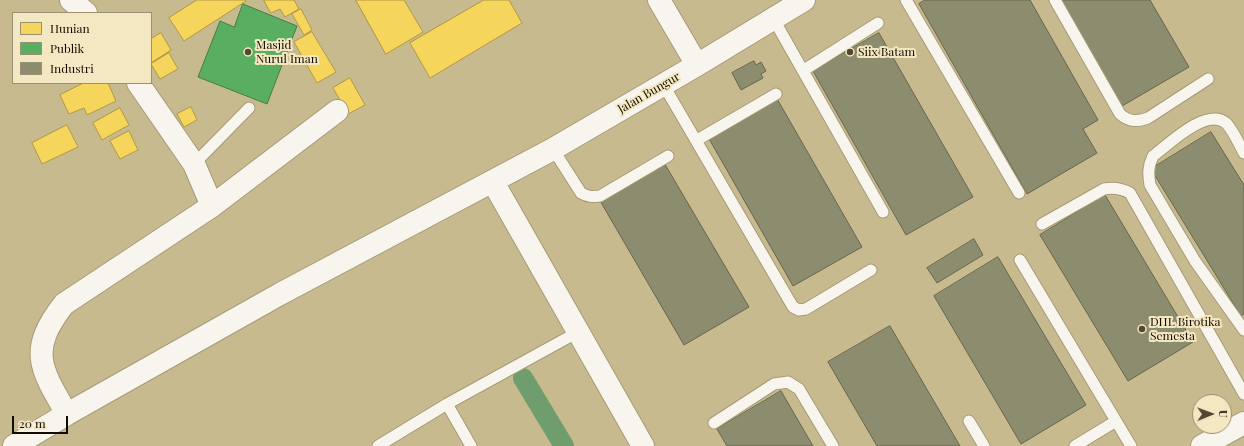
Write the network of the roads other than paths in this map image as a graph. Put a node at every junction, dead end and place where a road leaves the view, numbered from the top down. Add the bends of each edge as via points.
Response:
1 (71, 0) edge
2 (659, 0) edge
3 (804, 0) edge
4 (1055, 0) edge
5 (910, 1) edge
6 (85, 12) edge
7 (773, 18) junction
8 (878, 23) dead end
9 (697, 65) junction
10 (804, 70) junction
11 (1208, 79) dead end
12 (139, 84) edge
13 (663, 84) junction
14 (776, 94) dead end
15 (249, 108) dead end
16 (337, 111) dead end
17 (697, 140) junction
18 (553, 149) junction
19 (1244, 153) edge
20 (668, 156) dead end
21 (194, 164) junction
22 (492, 182) junction
23 (1019, 193) dead end
24 (212, 206) junction
25 (882, 212) dead end
26 (1042, 224) dead end
27 (1020, 260) dead end
28 (870, 270) dead end
29 (1244, 330) edge
30 (578, 332) junction
31 (1244, 394) edge
32 (447, 404) junction
33 (67, 414) junction
34 (968, 421) dead end
35 (1116, 421) junction
36 (714, 423) dead end
37 (1244, 423) edge
38 (14, 446) edge
39 (378, 446) edge
40 (471, 446) edge
41 (643, 446) edge
42 (833, 446) edge
43 (984, 446) edge
44 (1075, 446) edge
45 (1131, 446) edge
46 (1202, 446) edge

1 - 6 street
2 - 9 street
3 - 7 street, Jalan Bungur
4 - 11 lane via 1120,114 1126,119 1140,121 1148,118
5 - 23 lane
7 - 9 street, Jalan Bungur
7 - 10 lane
8 - 10 lane
9 - 13 street, Jalan Bungur
10 - 25 lane
12 - 21 street
13 - 17 lane
13 - 18 street, Jalan Bungur
14 - 17 lane
15 - 21 lane
16 - 24 street
17 - 28 lane via 793,307 799,310 806,309
18 - 20 lane via 581,193 593,197 600,196
18 - 22 street, Jalan Bungur
19 - 29 lane via 1227,124 1215,118 1208,119 1190,127 1153,156 1148,177 1150,185 1195,260
21 - 24 street
22 - 30 street
22 - 33 street, Jalan Bungur via 280,294
24 - 33 street via 64,304 54,316 43,336 40,356 48,381
26 - 31 lane via 1104,190 1114,187 1130,193
27 - 35 lane
30 - 32 lane
30 - 41 street
32 - 39 lane
32 - 40 lane
33 - 38 street, Jalan Bungur
34 - 43 lane
35 - 44 lane
35 - 45 lane
36 - 42 lane via 774,384 788,382 799,389
37 - 46 street

